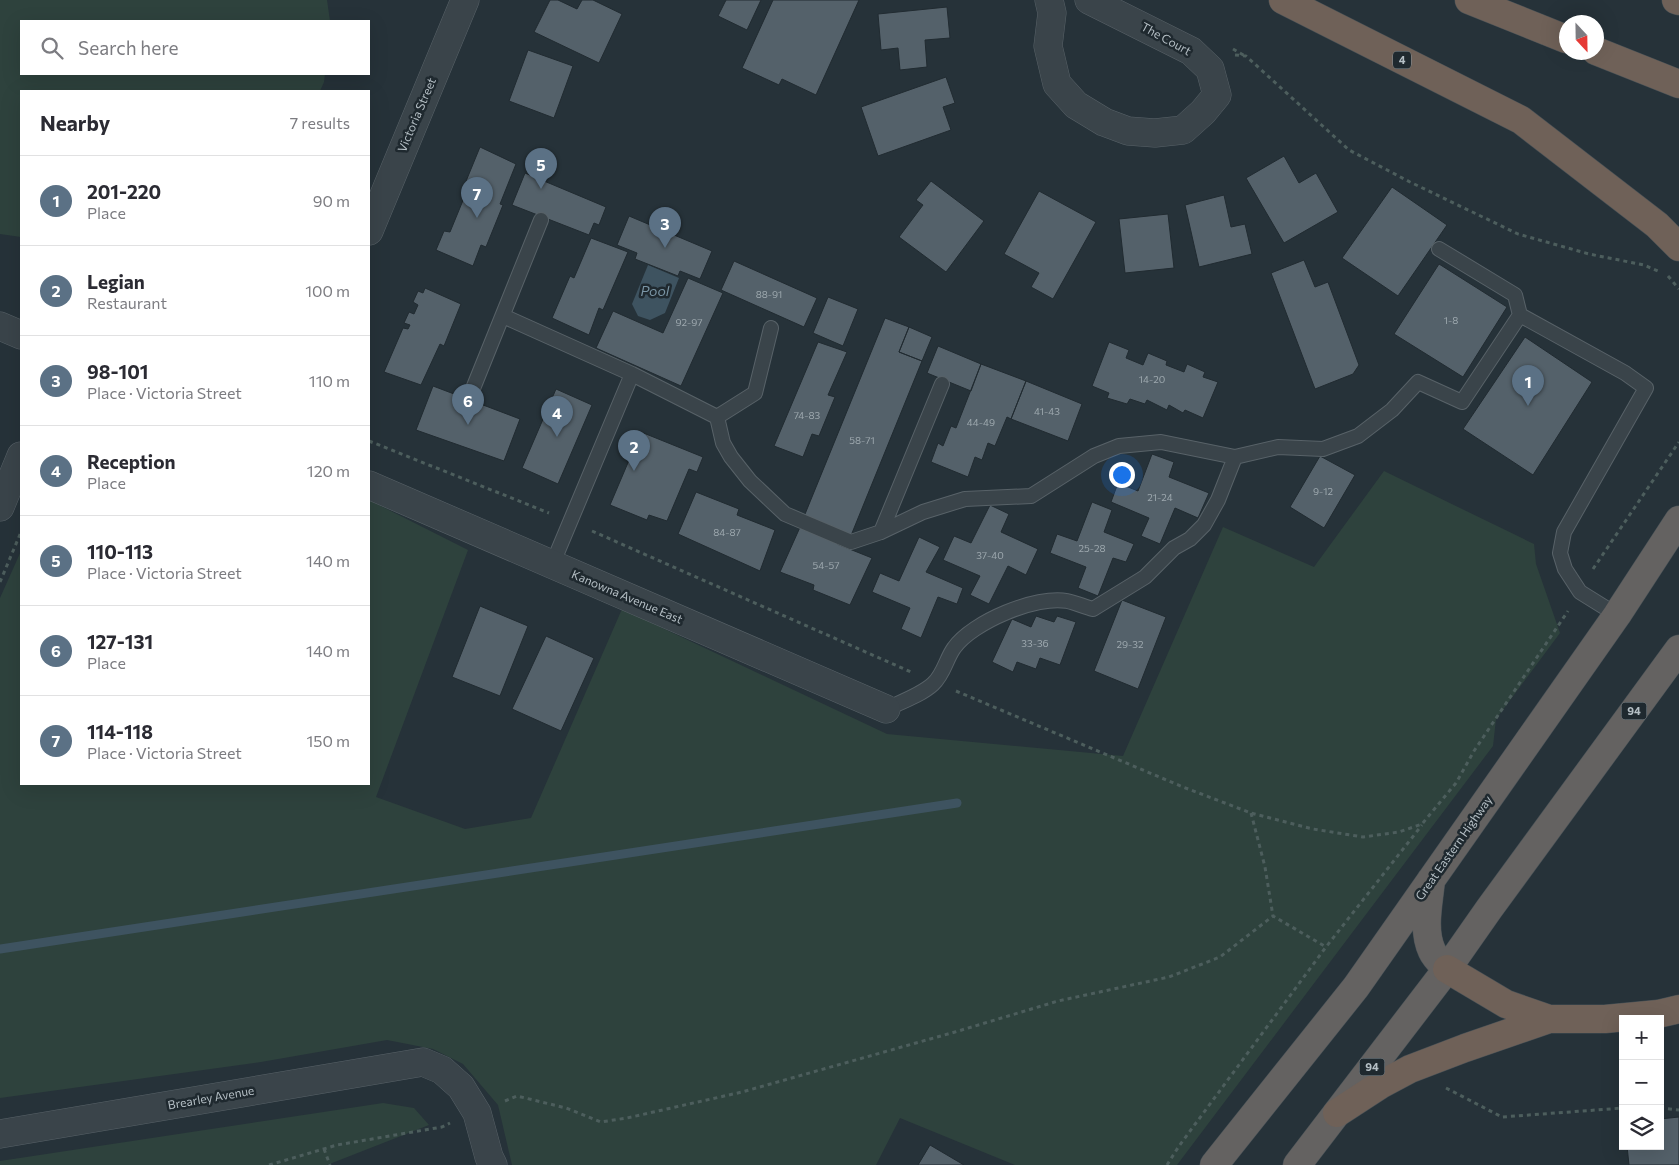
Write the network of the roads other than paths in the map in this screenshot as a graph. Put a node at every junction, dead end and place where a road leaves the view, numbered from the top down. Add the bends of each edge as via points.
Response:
1 (465, 0) edge
2 (1049, 0) edge
3 (1089, 0) edge
4 (1283, 0) edge
5 (1469, 0) edge
6 (1559, 36) edge
7 (1604, 54) edge
8 (1679, 84) edge
9 (541, 220) dead end
10 (370, 229) edge
11 (1679, 247) edge
12 (1439, 250) dead end
13 (1520, 315) junction
14 (502, 316) junction
15 (0, 326) edge
16 (772, 328) dead end
17 (20, 335) edge
18 (632, 374) junction
19 (942, 384) dead end
20 (470, 396) dead end
21 (717, 417) junction
22 (1235, 457) junction
23 (20, 458) edge
24 (370, 485) edge
25 (0, 507) edge
26 (1679, 520) edge
27 (881, 532) junction
28 (552, 565) junction
29 (1618, 615) junction
30 (1679, 649) edge
31 (886, 709) joint
32 (1432, 879) junction
33 (1448, 969) junction
34 (1679, 1009) edge
35 (1550, 1019) junction
36 (1336, 1113) junction
37 (0, 1134) edge
38 (493, 1165) edge
39 (1214, 1165) edge
40 (1297, 1165) edge

1 - 10 street, Victoria Street
2 - 3 street, The Court via 1052,13 1048,46 1057,84 1076,105 1104,122 1128,131 1183,130 1216,95 1210,70 1191,51
4 - 11 highway, 4 via 1521,120 1657,224
5 - 6 highway
7 - 8 highway
9 - 14 lane
12 - 13 lane via 1515,295
13 - 22 lane via 1462,402 1418,382 1392,410 1358,436 1323,449 1278,447
13 - 29 lane via 1646,388 1564,532 1560,553 1565,569 1580,592
14 - 18 lane
14 - 20 lane
15 - 17 street
16 - 21 lane via 755,393
18 - 21 lane
18 - 28 lane
19 - 27 lane
21 - 27 lane via 730,456 750,481 785,514 851,542
22 - 27 lane via 1161,442 1119,446 1094,456 1031,496 965,498 923,512
22 - 31 lane via 1204,525 1145,576 1093,609 1066,600 1042,602 1005,612 977,627 955,647 940,676 929,687
23 - 25 street
24 - 28 street, Kanowna Avenue East
26 - 29 highway, Great Eastern Highway
28 - 31 street, Kanowna Avenue East
29 - 32 highway, Great Eastern Highway
30 - 33 highway, 94
32 - 33 highway via 1429,942 1432,953
32 - 39 highway, Great Eastern Highway via 1356,987
33 - 35 highway via 1506,1004
33 - 36 highway, 94
34 - 35 highway via 1605,1019
35 - 36 highway via 1410,1069
36 - 40 highway, 94
37 - 38 street, Brearley Avenue via 423,1062 442,1070 461,1086 477,1112

